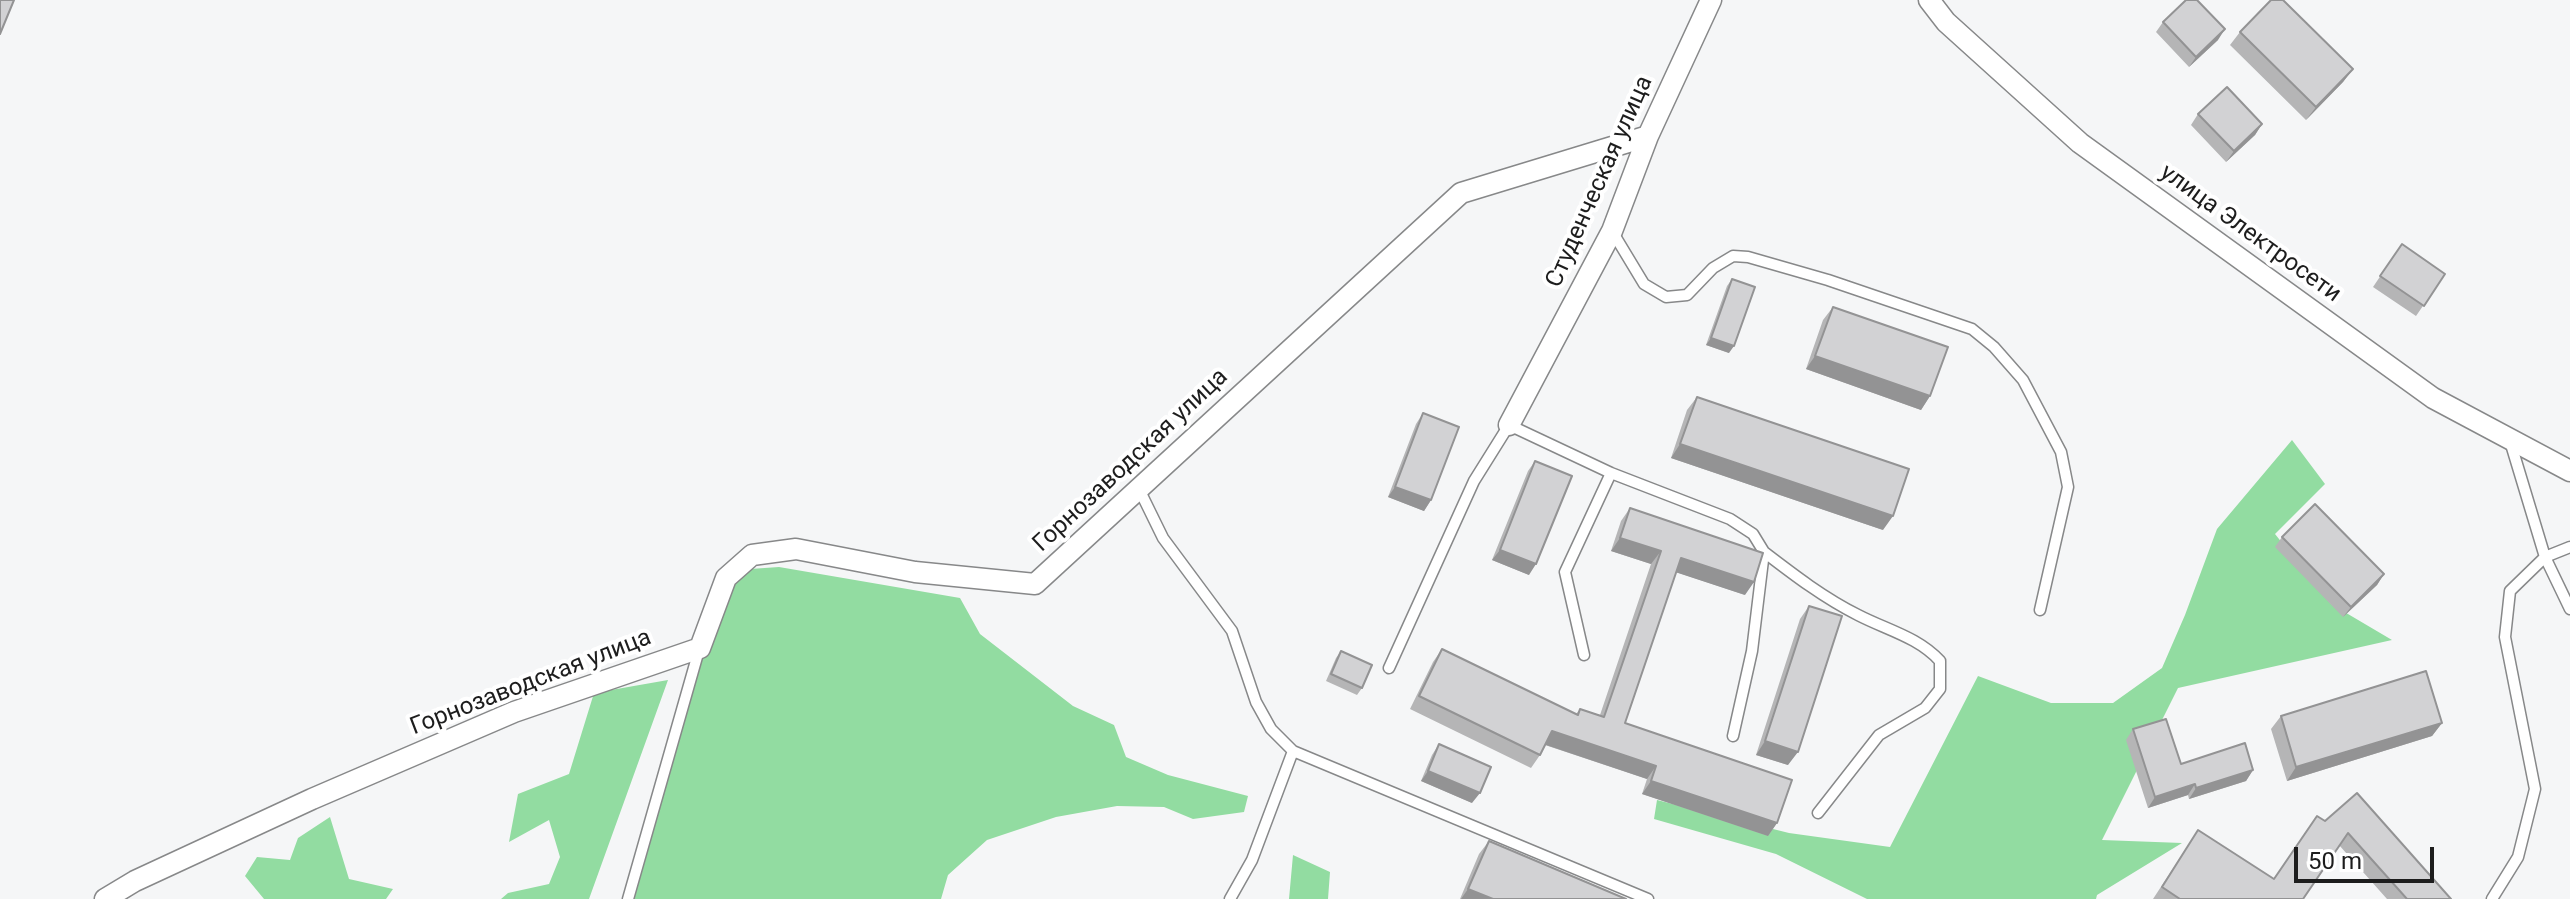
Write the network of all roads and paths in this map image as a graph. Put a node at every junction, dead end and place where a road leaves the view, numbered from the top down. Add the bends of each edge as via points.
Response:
1 (1711, 0) edge
2 (1929, 0) edge
3 (1648, 136) junction
4 (1612, 231) junction
5 (1509, 425) junction
6 (2509, 439) junction
7 (2570, 471) edge
8 (1611, 473) junction
9 (1139, 489) junction
10 (2570, 547) edge
11 (1764, 552) junction
12 (2545, 557) junction
13 (2570, 609) edge
14 (2040, 610) dead end
15 (700, 648) junction
16 (1584, 655) dead end
17 (1389, 668) dead end
18 (1733, 736) dead end
19 (1293, 751) junction
20 (1818, 813) dead end
21 (105, 899) edge
22 (628, 899) edge
23 (1230, 899) edge
24 (1648, 899) edge
25 (2492, 899) edge

1 - 3 street, Студенческая улица
2 - 6 street, улица Электросети via 1946,22 2080,143 2433,398
3 - 4 street, Студенческая улица
3 - 9 street, Горнозаводская улица via 1461,193
4 - 5 street, Студенческая улица
4 - 14 lane via 1644,284 1666,297 1687,295 1733,256 1748,257 1972,329 1994,347 2023,380 2061,452 2068,487
5 - 8 lane
5 - 17 lane via 1474,481
6 - 7 street, улица Электросети
6 - 12 lane
8 - 11 lane via 1730,519 1753,534
8 - 16 lane via 1565,572
9 - 15 street, Горнозаводская улица via 1035,584 915,572 796,549 752,555 726,578
9 - 19 lane via 1163,538 1232,631 1256,702 1271,729
10 - 12 lane
11 - 18 lane via 1752,651
11 - 20 lane via 1813,590 1926,646 1940,661 1940,689 1925,708 1879,735
12 - 13 lane
12 - 25 lane via 2510,591 2505,637 2535,789 2518,857
15 - 21 street, Горнозаводская улица via 514,712 299,805
15 - 22 lane
19 - 23 lane via 1252,860
19 - 24 lane

